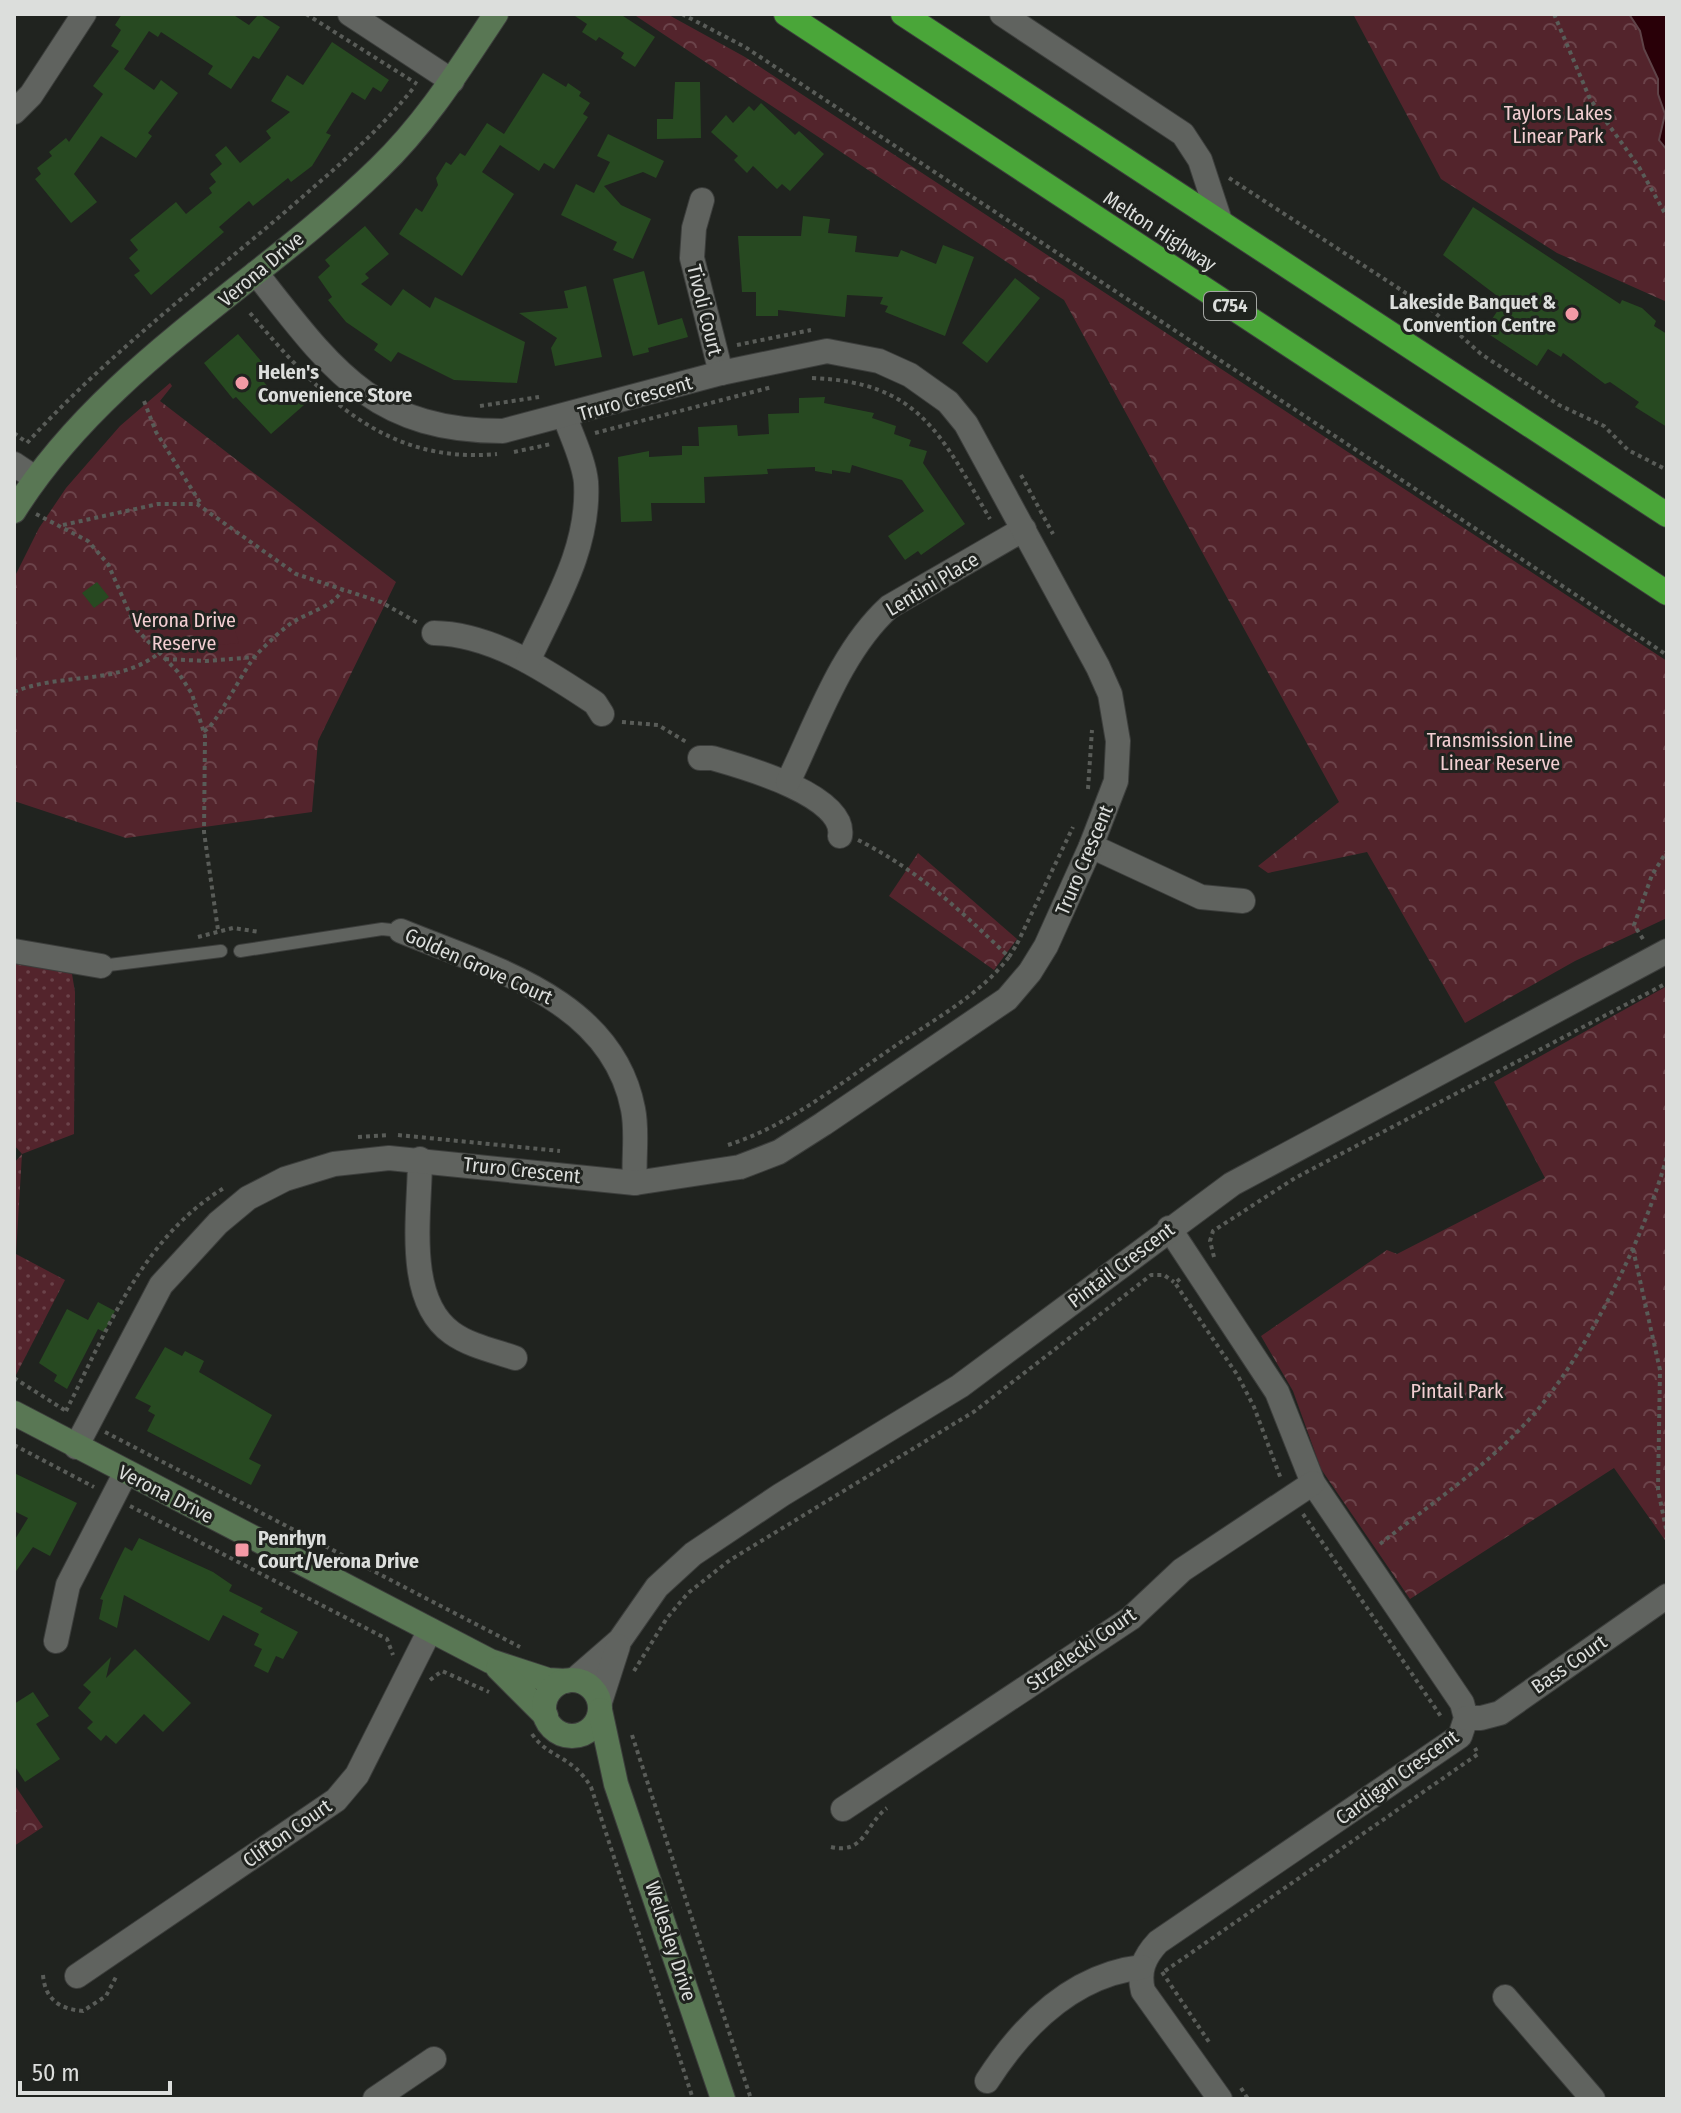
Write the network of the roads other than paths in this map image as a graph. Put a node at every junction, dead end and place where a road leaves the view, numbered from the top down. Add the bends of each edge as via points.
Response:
1 (84, 14) edge
2 (350, 14) edge
3 (496, 14) edge
4 (903, 14) edge
5 (1002, 14) edge
6 (786, 15) edge
7 (452, 81) junction
8 (14, 112) edge
9 (702, 200) dead end
10 (1220, 221) junction
11 (256, 273) junction
12 (721, 373) junction
13 (560, 437) junction
14 (14, 464) edge
15 (35, 478) junction
16 (16, 508) edge
17 (1667, 515) edge
18 (1015, 535) junction
19 (1667, 593) edge
20 (434, 633) road end
21 (528, 661) junction
22 (602, 714) road end
23 (700, 758) dead end
24 (788, 782) junction
25 (840, 833) road end
26 (1091, 846) junction
27 (1246, 902) dead end
28 (401, 931) joint
29 (14, 951) edge
30 (221, 951) dead end
31 (240, 951) dead end
32 (1660, 954) edge
33 (101, 966) joint
34 (420, 1159) junction
35 (635, 1183) junction
36 (1169, 1228) junction
37 (515, 1358) dead end
38 (14, 1413) edge
39 (76, 1447) junction
40 (125, 1474) junction
41 (1313, 1483) junction
42 (1667, 1596) edge
43 (430, 1630) junction
44 (620, 1640) junction
45 (56, 1641) dead end
46 (490, 1661) junction
47 (570, 1680) junction
48 (600, 1706) junction
49 (538, 1724) junction
50 (1463, 1727) junction
51 (567, 1735) junction
52 (616, 1784) junction
53 (843, 1809) dead end
54 (1153, 1970) junction
55 (77, 1976) dead end
56 (1505, 1997) dead end
57 (434, 2059) dead end
58 (987, 2081) dead end
59 (1230, 2093) edge
60 (375, 2099) edge
61 (723, 2099) edge
62 (1593, 2099) edge

1 - 8 street
2 - 7 street
3 - 7 street, Verona Drive
4 - 10 highway, Melton Highway
5 - 10 street via 1177,129 1200,160
6 - 19 highway, Melton Highway / C754
7 - 11 street, Verona Drive via 379,169
9 - 12 street, Tivoli Court via 692,258
10 - 17 highway, Melton Highway
11 - 13 street, Truro Crescent via 326,359 354,386 400,414 441,427
11 - 15 street, Verona Drive via 101,402
12 - 13 street, Truro Crescent
12 - 18 street, Truro Crescent via 827,351 892,366 932,389 966,424
13 - 21 street via 586,479 585,526 576,558
14 - 15 street
15 - 16 street, Verona Drive
18 - 24 street, Lentini Place via 878,618 849,656
18 - 26 street, Truro Crescent via 1098,667 1116,722 1116,781
20 - 21 street
21 - 22 street via 595,703
23 - 24 street
24 - 25 street via 835,818
26 - 27 street via 1201,897
26 - 35 street, Truro Crescent via 1039,958 1007,999 779,1152 720,1172
28 - 31 lane, Golden Grove Court via 382,929
28 - 35 street, Golden Grove Court via 545,993 588,1024 617,1064 631,1099
29 - 33 street
30 - 33 lane
32 - 36 street, Pintail Crescent via 1263,1166
34 - 35 street, Truro Crescent
34 - 37 street via 420,1283 427,1303 451,1333
34 - 39 street, Truro Crescent via 368,1159 310,1170 248,1198 218,1223 161,1285
36 - 41 street, Cardigan Crescent via 1277,1392
36 - 44 street, Pintail Crescent via 960,1386 700,1549 657,1587
38 - 39 street, Verona Drive
39 - 40 street, Verona Drive
40 - 43 street, Verona Drive
40 - 45 street via 68,1585
41 - 50 street, Cardigan Crescent via 1462,1703
41 - 53 street, Strzelecki Court via 1182,1570 1131,1618
42 - 50 street, Bass Court via 1500,1713
43 - 46 street, Verona Drive
43 - 55 street, Clifton Court via 357,1775 336,1800
44 - 47 street, Pintail Crescent
44 - 48 street, Pintail Crescent
46 - 47 street, Verona Drive via 548,1680
46 - 49 street, Verona Drive
47 - 48 street via 590,1686
47 - 49 street via 550,1690
48 - 51 street via 590,1730
48 - 52 street, Wellesley Drive
49 - 51 street
50 - 54 street, Cardigan Crescent via 1158,1942
51 - 52 street, Wellesley Drive via 587,1749
52 - 61 street, Wellesley Drive
54 - 58 street via 1109,1973 1043,2012 1013,2041
54 - 59 street via 1143,1991
56 - 62 street
57 - 60 street

